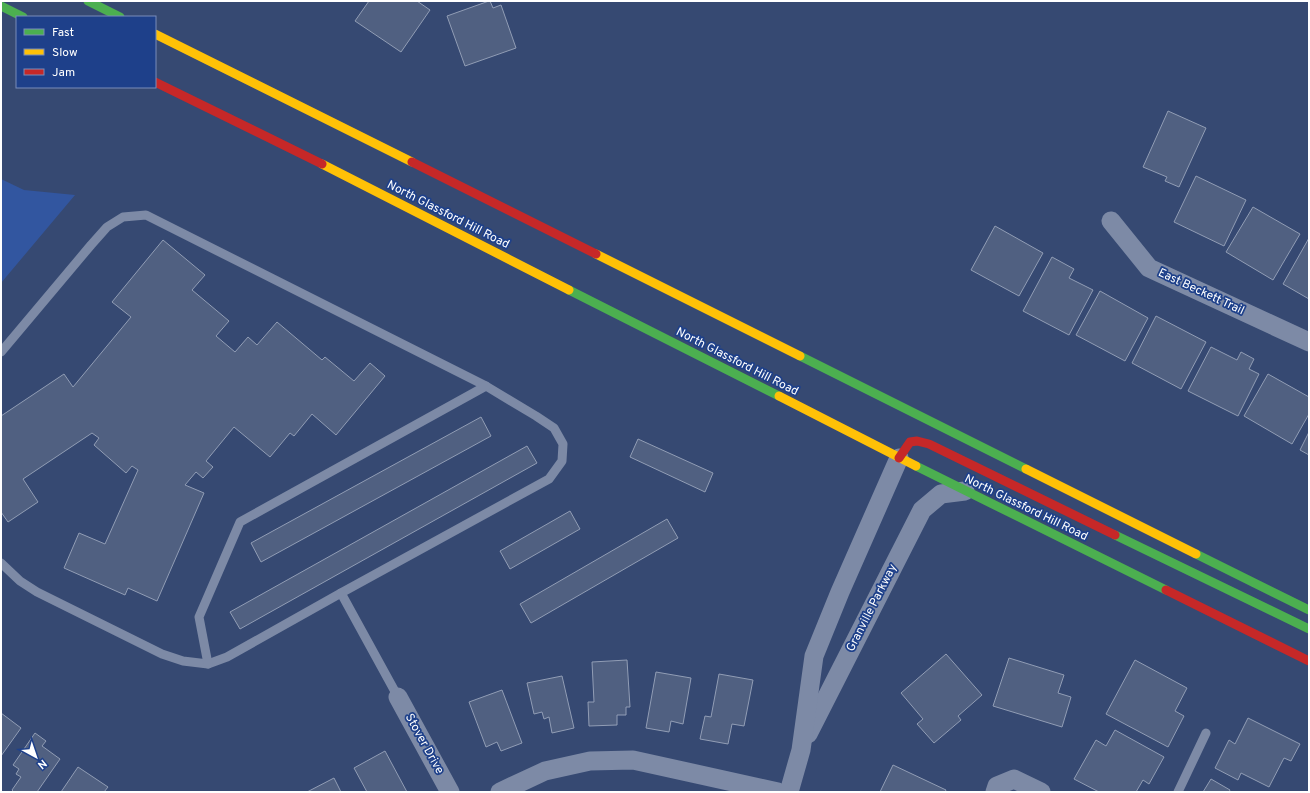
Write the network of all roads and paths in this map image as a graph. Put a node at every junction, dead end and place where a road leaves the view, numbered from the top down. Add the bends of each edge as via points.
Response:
1 (88, 1) edge
2 (1, 6) edge
3 (21, 16) edge
4 (118, 16) edge
5 (156, 34) edge
6 (156, 82) edge
7 (1111, 221) dead end
8 (1309, 342) edge
9 (1, 352) edge
10 (486, 386) junction
11 (900, 458) junction
12 (965, 492) junction
13 (1, 563) edge
14 (341, 593) junction
15 (1309, 610) edge
16 (1309, 629) edge
17 (1309, 661) edge
18 (208, 664) junction
19 (398, 697) joint
20 (1206, 733) dead end
21 (801, 750) junction
22 (996, 789) edge
23 (450, 792) edge
24 (500, 792) edge
25 (778, 792) edge
26 (789, 792) edge
27 (1041, 792) edge
28 (1178, 792) edge

1 - 4 main road
2 - 3 main road
5 - 15 main road
6 - 11 main road, North Glassford Hill Road
7 - 8 street, East Beckett Trail via 1149,268
9 - 10 lane via 107,227 123,217 146,215
10 - 14 lane via 554,428 563,444 562,461 549,479
10 - 18 lane via 240,522 199,617
11 - 12 main road, North Glassford Hill Road
11 - 16 main road via 912,441 929,444
11 - 21 street, Granville Parkway via 814,656
12 - 17 main road, North Glassford Hill Road
12 - 21 street, Granville Parkway via 942,494 922,510
13 - 18 lane via 20,581 37,592 162,654
14 - 18 lane via 227,657
14 - 19 lane
19 - 23 street, Stover Drive
20 - 28 lane
21 - 26 street, Granville Parkway
22 - 27 street via 1014,779
24 - 25 street via 545,771 590,761 633,760

